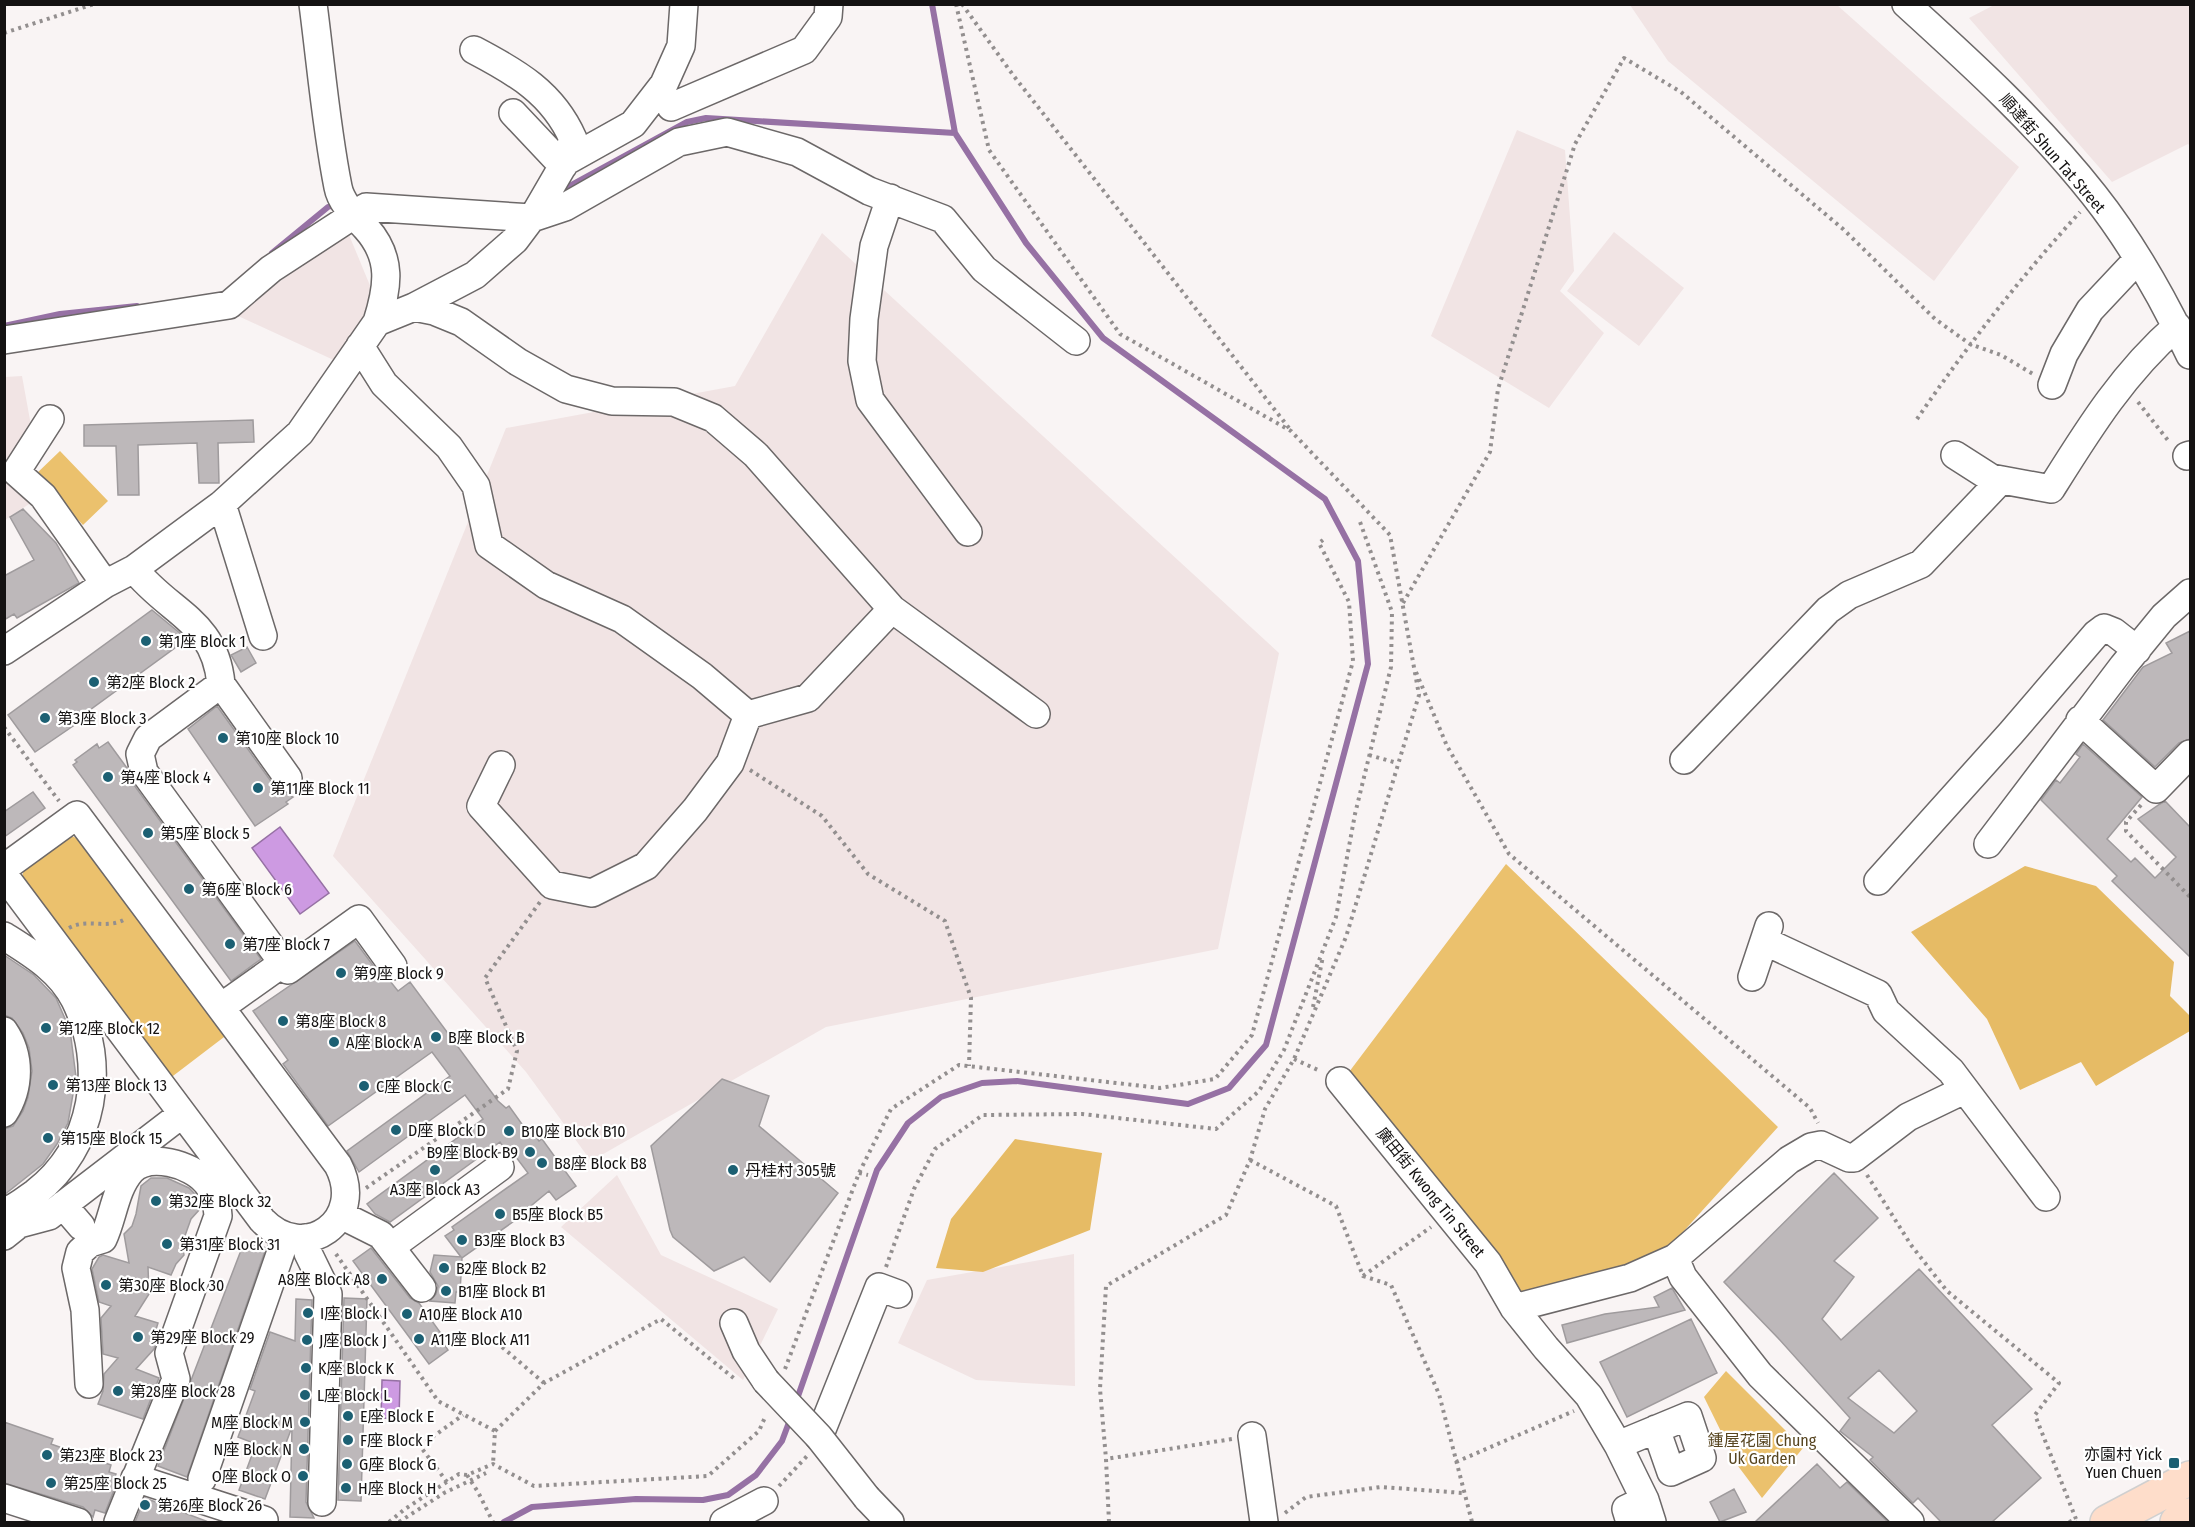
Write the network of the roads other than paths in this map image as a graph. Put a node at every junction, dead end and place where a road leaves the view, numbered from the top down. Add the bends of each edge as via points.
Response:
1 (313, 4) edge
2 (684, 4) edge
3 (829, 4) edge
4 (1906, 4) edge
5 (474, 50) dead end
6 (671, 107) dead end
7 (513, 112) dead end
8 (564, 164) junction
9 (890, 198) junction
10 (534, 215) junction
11 (354, 217) junction
12 (2137, 260) junction
13 (414, 307) junction
14 (377, 322) junction
15 (2176, 326) junction
16 (4, 340) edge
17 (1076, 341) dead end
18 (360, 346) junction
19 (2190, 355) edge
20 (2052, 385) road end
21 (50, 419) dead end
22 (1955, 455) dead end
23 (2001, 480) junction
24 (222, 504) junction
25 (968, 532) dead end
26 (134, 569) junction
27 (105, 584) junction
28 (2190, 593) edge
29 (892, 609) junction
30 (262, 636) dead end
31 (2137, 650) junction
32 (4, 651) edge
33 (221, 684) junction
34 (1035, 714) dead end
35 (748, 715) junction
36 (2080, 720) junction
37 (2190, 754) edge
38 (1684, 760) dead end
39 (501, 765) dead end
40 (288, 778) dead end
41 (76, 819) junction
42 (1988, 844) dead end
43 (4, 868) edge
44 (4, 875) edge
45 (1878, 881) dead end
46 (4, 936) edge
47 (283, 963) junction
48 (393, 966) dead end
49 (1752, 977) dead end
50 (231, 1000) junction
51 (4, 1031) edge
52 (266, 1068) junction
53 (1340, 1080) road end
54 (1964, 1090) junction
55 (4, 1113) edge
56 (182, 1114) junction
57 (500, 1167) dead end
58 (2046, 1197) dead end
59 (344, 1204) junction
60 (63, 1205) junction
61 (7, 1212) edge
62 (81, 1226) dead end
63 (4, 1236) edge
64 (304, 1236) junction
65 (392, 1246) junction
66 (1675, 1258) junction
67 (422, 1288) dead end
68 (888, 1290) road end
69 (1515, 1308) junction
70 (734, 1323) dead end
71 (90, 1384) dead end
72 (1656, 1429) junction
73 (1252, 1436) road end
74 (819, 1437) junction
75 (1618, 1445) junction
76 (135, 1478) junction
77 (2190, 1478) edge
78 (202, 1479) dead end
79 (4, 1498) edge
80 (764, 1501) road end
81 (322, 1502) dead end
82 (1648, 1511) edge
83 (2190, 1515) edge
84 (1273, 1519) edge
85 (264, 1520) dead end
86 (2092, 1521) edge
87 (78, 1522) edge
88 (118, 1522) edge
89 (724, 1522) edge
90 (890, 1522) edge
91 (1630, 1522) edge
92 (1910, 1522) edge
93 (2177, 1522) edge

1 - 11 street via 338,190
2 - 8 street via 681,46 664,84 633,124
3 - 6 street via 828,17 804,50
4 - 12 street, 順達街 Shun Tat Street via 2035,127 2095,196
5 - 8 street via 522,76 564,118 573,139
7 - 8 street
8 - 10 street
9 - 10 street via 869,191 797,152 727,132 679,142 566,207
9 - 17 street via 943,219 984,269
9 - 25 street via 874,246 864,319 862,361 870,400
10 - 11 street via 366,207
10 - 13 street via 515,240 474,275
11 - 14 street via 367,229 385,261 386,291
11 - 16 street via 271,269 229,305
12 - 15 street, 順達街 Shun Tat Street
12 - 20 street via 2090,310 2064,354
13 - 14 street
13 - 29 street via 461,322 518,362 566,389 612,401 674,402 713,418 756,455
14 - 18 street
15 - 19 street, 順達街 Shun Tat Street
15 - 23 street via 2149,350 2100,410 2051,489
18 - 24 street via 300,433
18 - 35 street via 384,384 449,447 476,486 489,545 546,585 622,619 702,676
21 - 27 street via 16,472 43,496
22 - 23 street via 1991,478
23 - 38 street via 1921,564 1849,595 1828,610
24 - 26 street
24 - 30 street
26 - 27 street
26 - 33 street via 150,589 197,625 219,663
27 - 32 street
28 - 31 street via 2164,616
29 - 34 street
29 - 35 street via 808,698
31 - 36 street
31 - 45 street via 2104,628 2096,634
33 - 40 street
33 - 47 street via 148,738 140,754 141,763
35 - 39 street via 730,763 646,866 592,893 552,885 481,806
36 - 37 street via 2156,789
36 - 42 street
41 - 43 street
41 - 50 street via 93,813
41 - 52 street
44 - 56 street
46 - 61 street via 43,960 74,998 92,1044 93,1093 80,1140 58,1172
47 - 48 street via 288,970 359,919
47 - 50 street
49 - 54 street via 1767,933 1878,994 1886,1011 1951,1071
50 - 52 street via 272,1059
51 - 55 street via 16,1065 13,1096
52 - 59 street via 338,1165 344,1176
53 - 69 street, 廣田街 Kwong Tin Street via 1488,1263
54 - 58 street
54 - 66 street via 1908,1117 1854,1158 1821,1145 1811,1147 1789,1160
56 - 60 street
56 - 64 street via 271,1230
57 - 65 street
59 - 64 street
59 - 65 street
60 - 62 street
60 - 63 street via 49,1216 19,1224
64 - 78 street
64 - 81 street via 308,1254 328,1294
65 - 67 street
66 - 69 street via 1630,1278
66 - 92 street via 1683,1277 1760,1376
68 - 74 street
69 - 75 street, 廣田街 Kwong Tin Street via 1593,1403
70 - 74 street, bridge via 771,1386
71 - 76 street via 86,1310 76,1268 80,1252 103,1239 121,1186 132,1170 143,1163 160,1161 186,1167 206,1181 216,1198 218,1216 169,1353 176,1379
72 - 72 street via 1688,1416 1702,1458 1671,1472
72 - 75 street
73 - 84 street
74 - 90 street, bridge
75 - 82 street, 廣田街 Kwong Tin Street
76 - 85 street
76 - 88 street
77 - 86 main road
79 - 87 street
80 - 89 street
82 - 91 street via 1626,1509
83 - 93 main road

